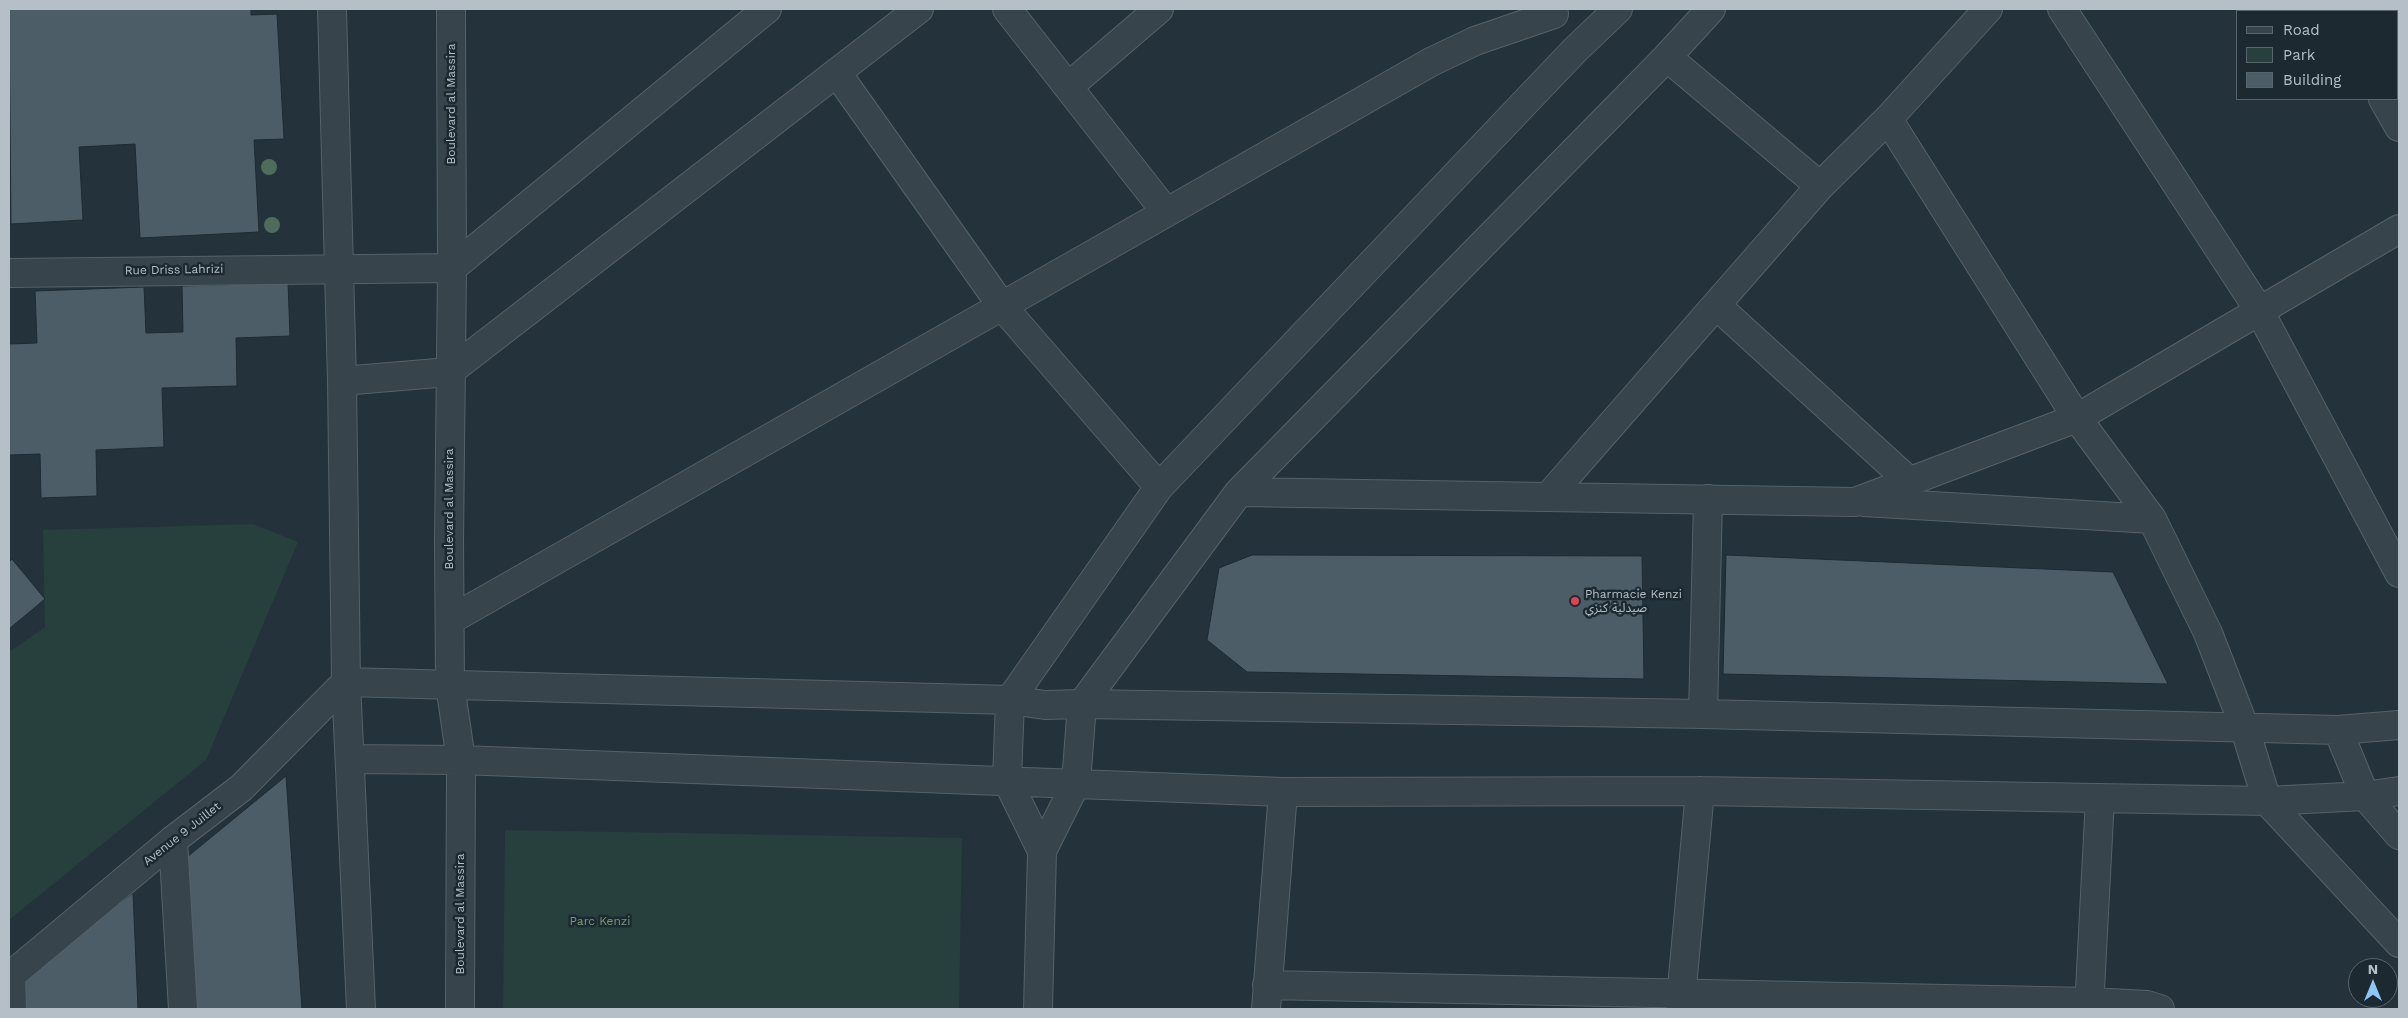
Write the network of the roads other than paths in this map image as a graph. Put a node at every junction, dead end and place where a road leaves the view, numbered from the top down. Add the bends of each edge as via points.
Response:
1 (332, 9) edge
2 (451, 9) edge
3 (766, 9) edge
4 (919, 9) edge
5 (1007, 9) edge
6 (1159, 9) edge
7 (1618, 9) edge
8 (1711, 9) edge
9 (1988, 9) edge
10 (2062, 9) edge
11 (1552, 11) edge
12 (1583, 43) junction
13 (1667, 57) junction
14 (837, 74) junction
15 (1068, 87) junction
16 (2384, 100) edge
17 (1888, 119) junction
18 (2399, 127) edge
19 (1820, 186) junction
20 (1166, 212) junction
21 (2399, 229) edge
22 (340, 268) junction
23 (452, 268) junction
24 (9, 273) edge
25 (1716, 305) junction
26 (1002, 306) junction
27 (2259, 310) junction
28 (449, 372) junction
29 (342, 381) junction
30 (2077, 418) junction
31 (1909, 481) junction
32 (1159, 487) junction
33 (1239, 492) junction
34 (1548, 497) junction
35 (1708, 500) junction
36 (1855, 502) junction
37 (2152, 520) junction
38 (2399, 573) edge
39 (450, 620) junction
40 (346, 682) junction
41 (450, 685) junction
42 (1010, 700) junction
43 (1082, 704) junction
44 (1703, 714) junction
45 (2399, 725) edge
46 (2244, 726) junction
47 (2338, 730) junction
48 (351, 759) junction
49 (460, 760) junction
50 (1007, 780) junction
51 (1076, 783) junction
52 (1700, 791) junction
53 (2399, 791) edge
54 (1283, 792) junction
55 (2365, 796) junction
56 (2100, 798) junction
57 (2267, 801) junction
58 (2399, 835) edge
59 (173, 840) junction
60 (1042, 851) junction
61 (2399, 943) edge
62 (10, 977) edge
63 (1267, 997) edge
64 (1477, 999) edge
65 (1680, 1002) edge
66 (2089, 1006) edge
67 (12, 1009) edge
68 (183, 1009) edge
69 (361, 1009) edge
70 (460, 1009) edge
71 (1038, 1009) edge
72 (2160, 1009) edge

1 - 22 street
2 - 23 street, Boulevard al Massira
3 - 23 street
4 - 14 street
5 - 15 street
6 - 15 street
7 - 12 street
8 - 13 street
9 - 17 street
10 - 27 street
11 - 12 street
11 - 20 street via 1431,62
12 - 32 street
13 - 19 street
13 - 33 street
14 - 26 street
14 - 28 street
15 - 20 street
16 - 18 street
17 - 19 street
17 - 30 street
19 - 25 street
20 - 26 street
21 - 27 street
22 - 23 street, Rue Driss Lahrizi
22 - 24 street, Rue Driss Lahrizi
22 - 29 street
23 - 28 street, Boulevard al Massira
25 - 31 street
25 - 34 street
26 - 32 street
26 - 39 street
27 - 30 street
27 - 38 street
28 - 29 street
28 - 39 street, Boulevard al Massira
29 - 40 street
30 - 31 street
30 - 37 street
31 - 36 street
32 - 42 street
33 - 34 street
33 - 43 street
34 - 35 street
35 - 36 street
35 - 44 street
36 - 37 street
37 - 46 street via 2204,624
39 - 41 street, Boulevard al Massira
40 - 41 street
40 - 48 street
40 - 59 street, Avenue 9 Juillet via 241,788
41 - 42 street
41 - 49 street, Boulevard al Massira
42 - 43 street via 1045,705
42 - 50 street
43 - 44 street
43 - 51 street
44 - 46 street
45 - 47 street
46 - 47 street
46 - 57 street
47 - 55 street
48 - 49 street
48 - 69 street
49 - 50 street
49 - 70 street, Boulevard al Massira
50 - 51 street
50 - 60 street
51 - 54 street
51 - 60 street
52 - 54 street
52 - 56 street
52 - 65 street
53 - 55 street
54 - 63 street
55 - 57 street
55 - 58 street
56 - 57 street
56 - 66 street
57 - 61 street
59 - 62 street, Avenue 9 Juillet
59 - 68 street
60 - 71 street
62 - 67 street
63 - 64 street
64 - 65 street
65 - 66 street
66 - 72 street via 2147,1005

